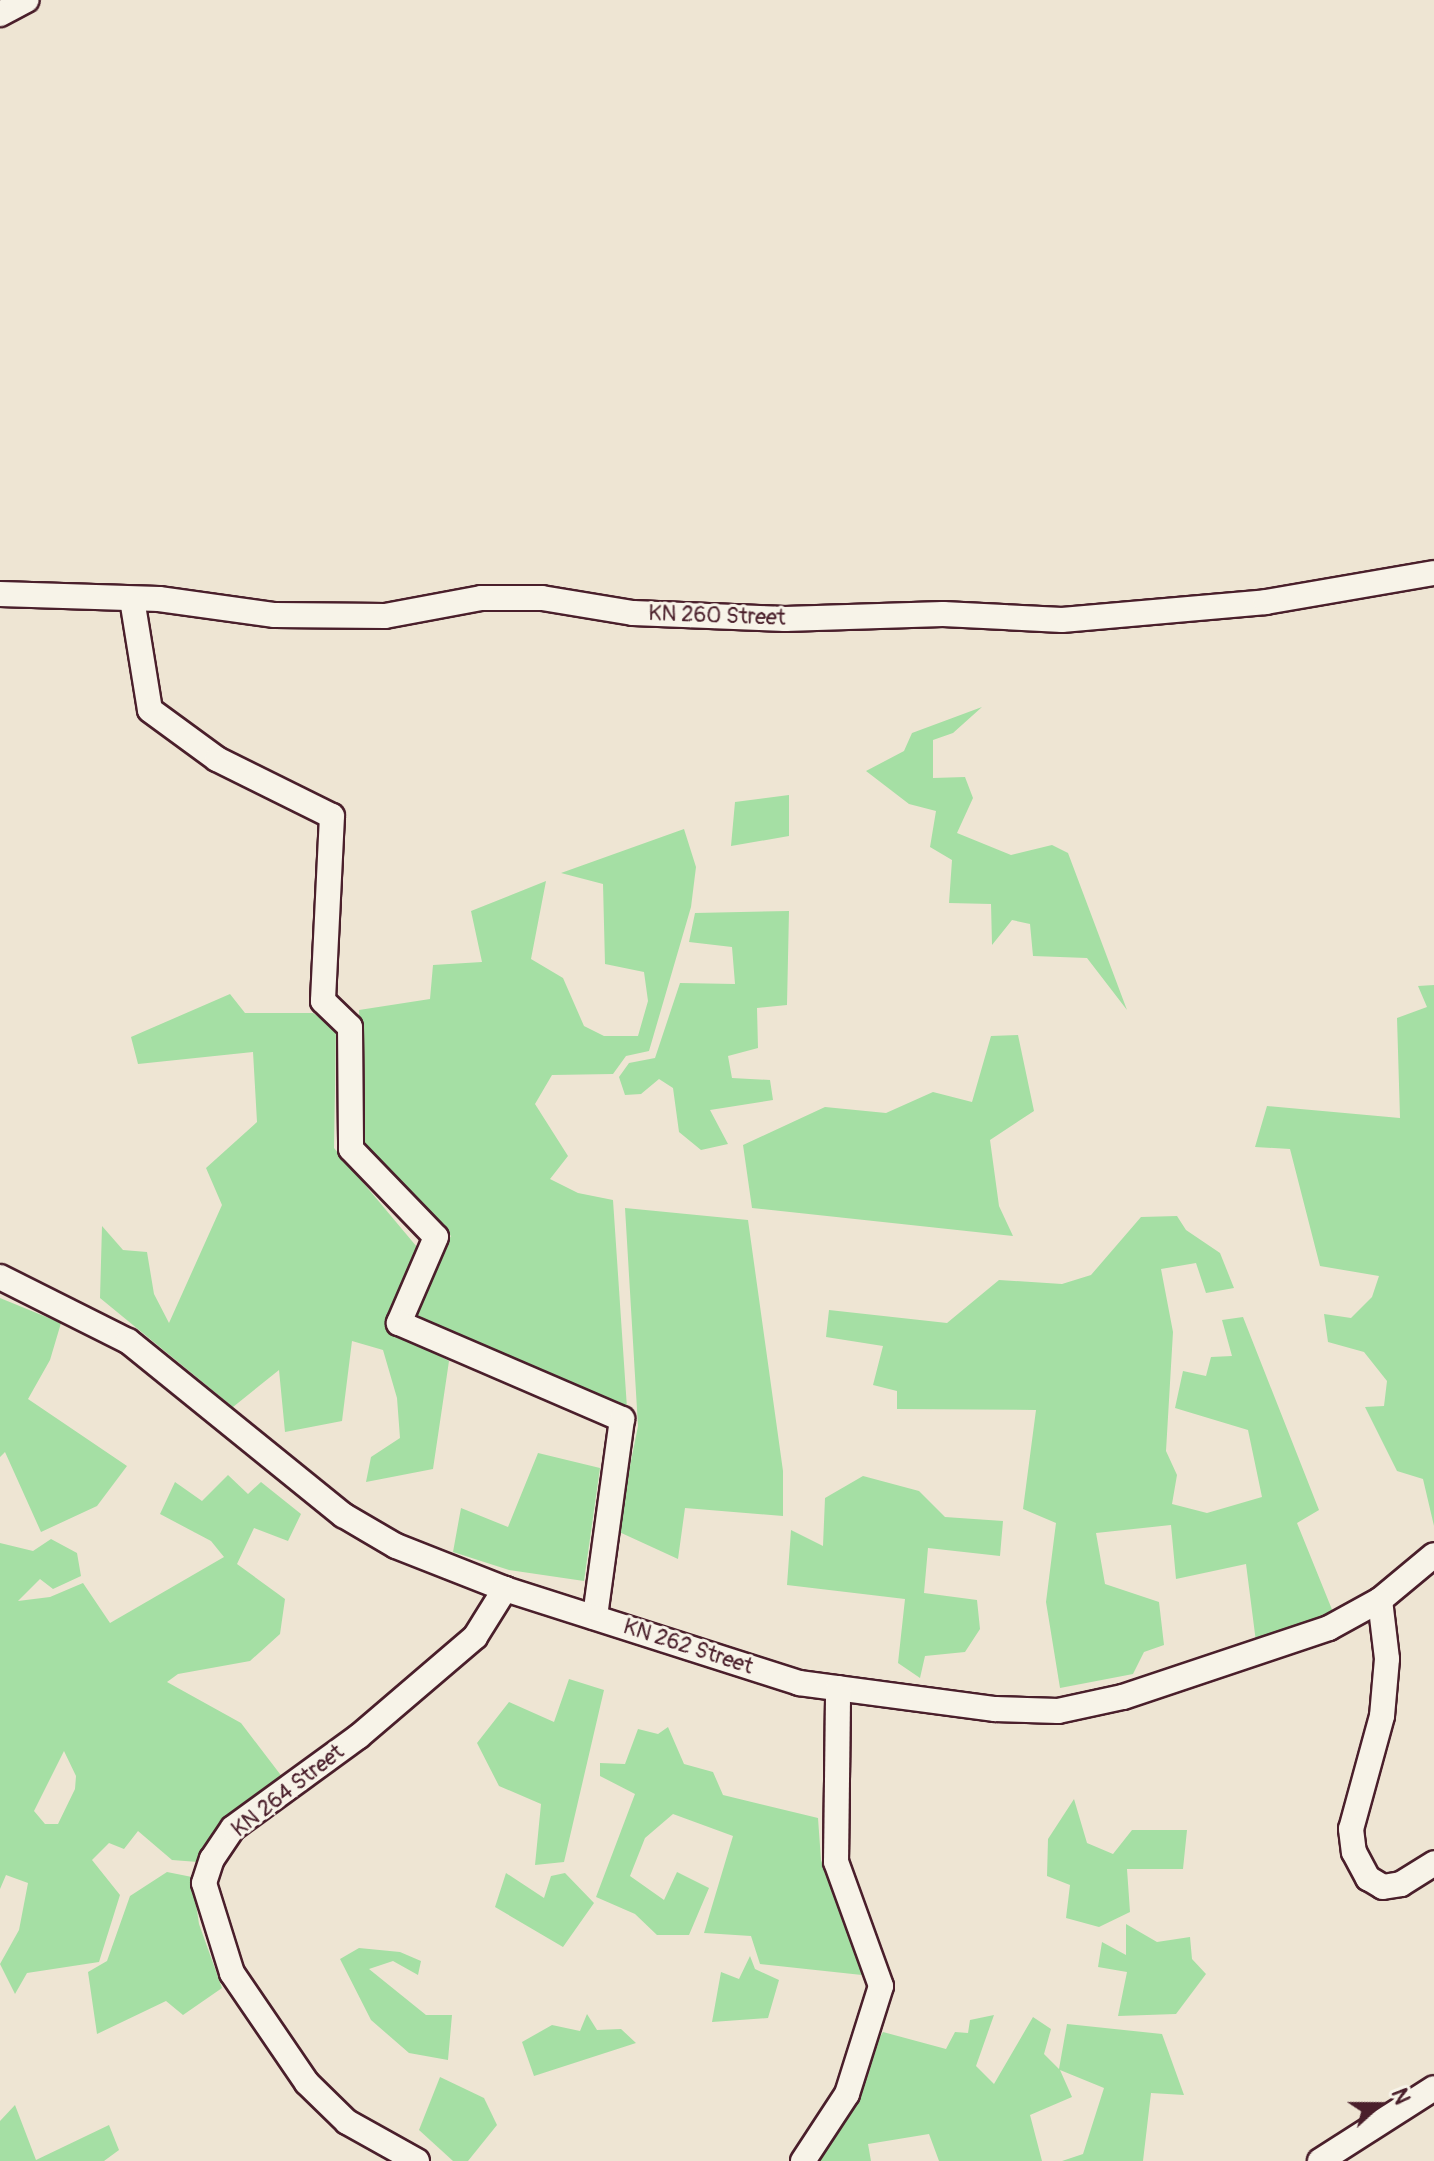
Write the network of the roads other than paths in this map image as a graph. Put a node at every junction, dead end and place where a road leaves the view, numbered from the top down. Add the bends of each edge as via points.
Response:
1 (26, 0) edge
2 (0, 14) edge
3 (1434, 573) edge
4 (0, 594) edge
5 (132, 599) junction
6 (0, 1277) edge
7 (1434, 1555) edge
8 (505, 1589) junction
9 (1380, 1600) junction
10 (595, 1617) junction
11 (838, 1688) junction
12 (1434, 1863) edge
13 (1434, 2088) edge
14 (417, 2161) edge
15 (803, 2161) edge
16 (1320, 2161) edge

1 - 2 street
3 - 5 street, KN 260 Street via 1266,602 1062,620 943,614 785,619 633,613 542,598 481,598 385,616 275,615
4 - 5 street, KN 260 Street
5 - 10 street via 150,710 217,759 332,816 323,1001 350,1027 351,1149 436,1237 399,1323 622,1419
6 - 8 street, KN 262 Street via 128,1341 343,1515 396,1546
7 - 9 street, KN 262 Street
8 - 10 street, KN 262 Street
8 - 14 street, KN 264 Street via 475,1637 358,1737 233,1828 212,1859 204,1883 232,1973 307,2083 347,2122
9 - 11 street, KN 262 Street via 1329,1628 1247,1659 1058,1711 995,1709
9 - 12 street via 1387,1659 1382,1716 1351,1829 1354,1852 1368,1878 1383,1887 1401,1884
10 - 11 street, KN 262 Street via 799,1683
11 - 15 street via 836,1862 881,1986 847,2094
13 - 16 street

